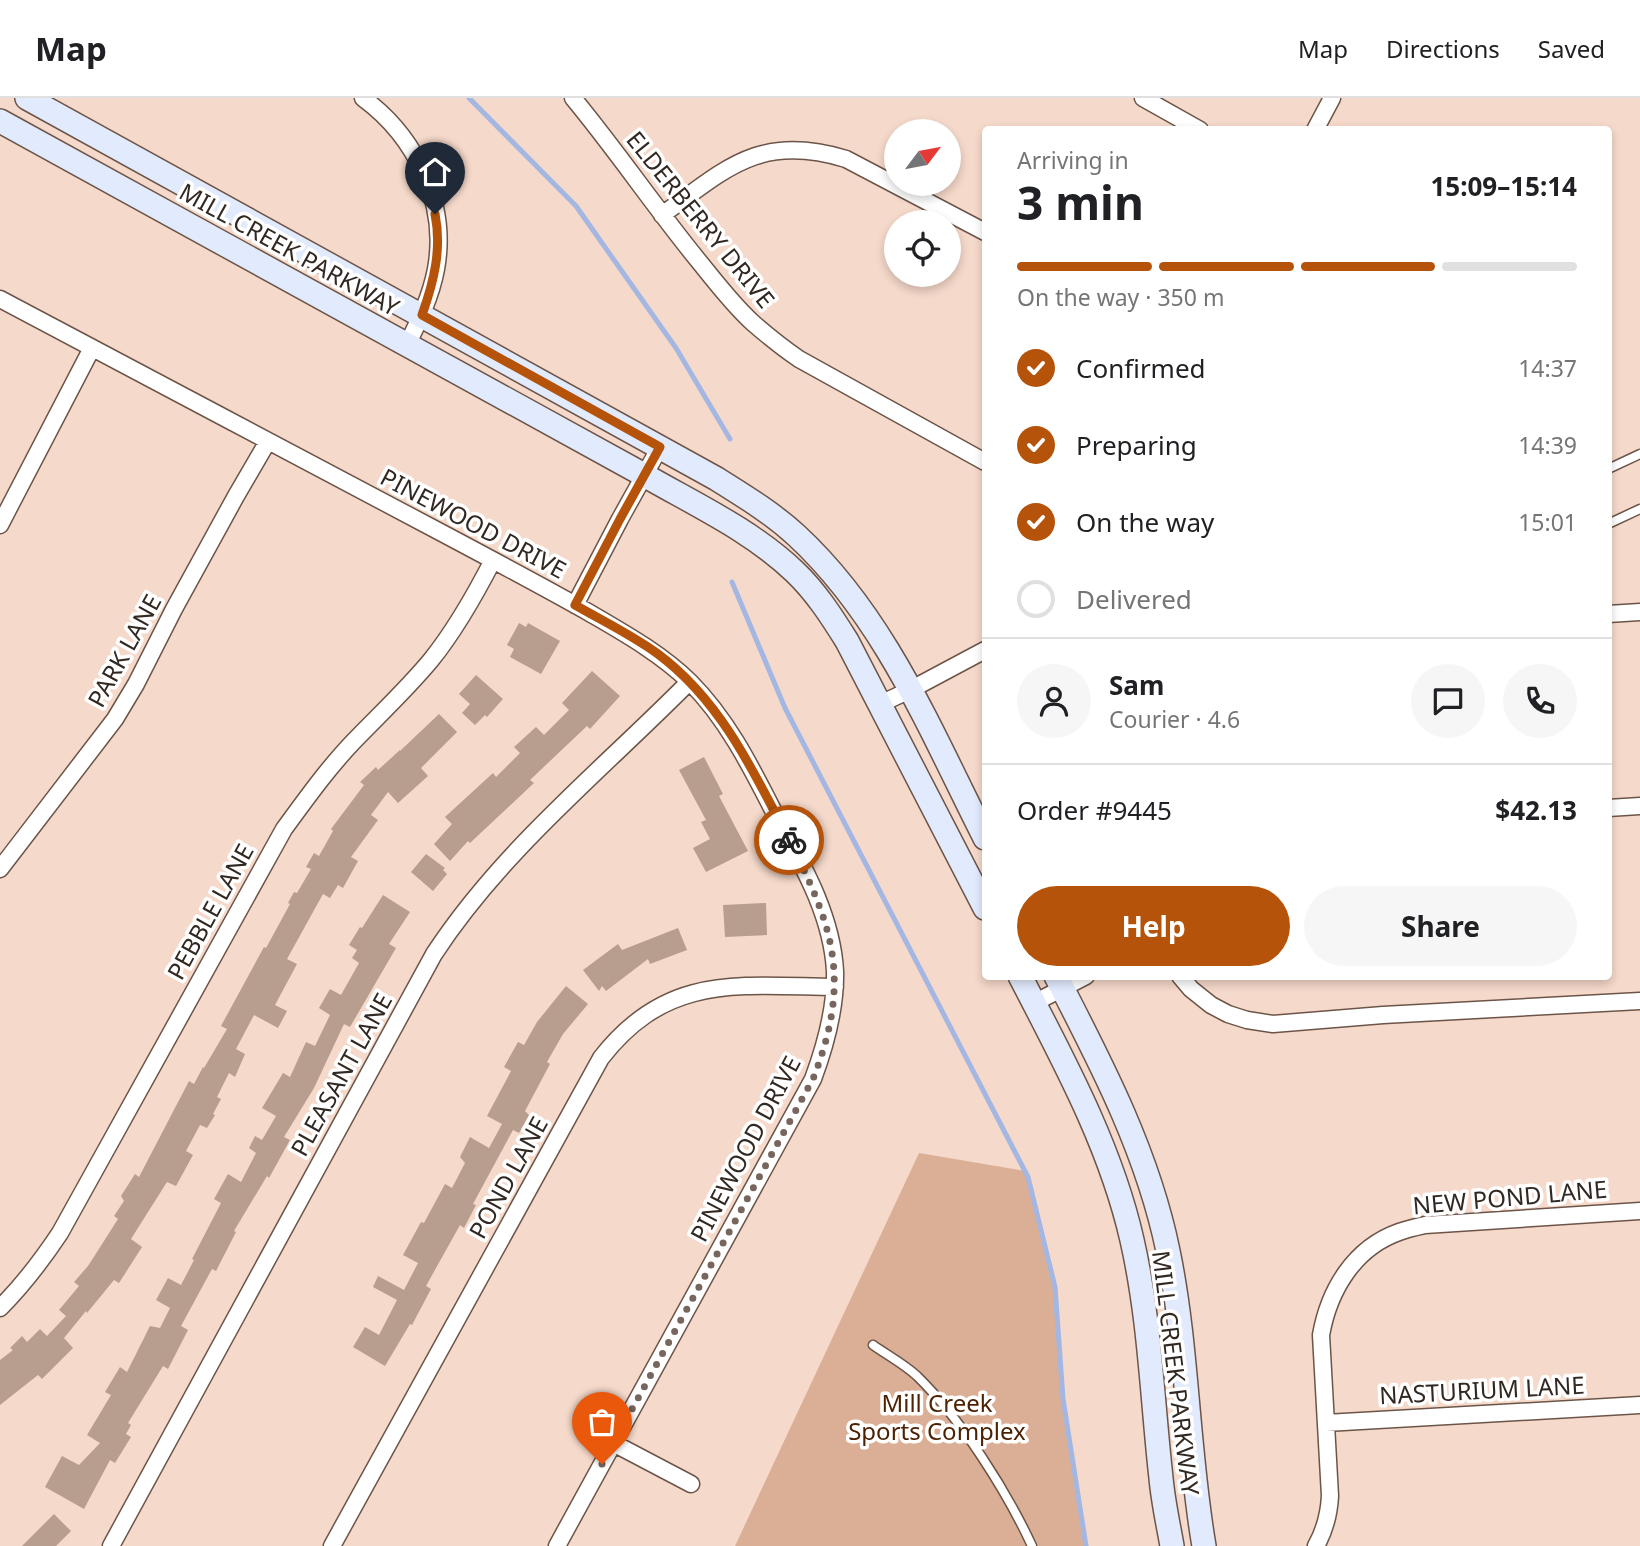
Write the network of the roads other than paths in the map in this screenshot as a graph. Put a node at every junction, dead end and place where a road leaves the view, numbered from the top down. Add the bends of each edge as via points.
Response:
1 (27, 98) edge
2 (573, 98) edge
3 (1143, 98) edge
4 (1332, 98) edge
5 (372, 100) edge
6 (0, 121) edge
7 (1193, 126) edge
8 (1317, 126) edge
9 (662, 215) junction
10 (982, 230) edge
11 (0, 299) edge
12 (422, 315) junction
13 (407, 345) junction
14 (92, 348) junction
15 (268, 441) junction
16 (660, 447) junction
17 (1640, 454) edge
18 (982, 460) edge
19 (1612, 467) edge
20 (644, 475) junction
21 (1640, 509) edge
22 (1612, 522) edge
23 (0, 525) edge
24 (493, 560) junction
25 (575, 605) junction
26 (1640, 612) edge
27 (1612, 614) edge
28 (982, 652) edge
29 (689, 682) junction
30 (910, 690) junction
31 (880, 704) junction
32 (1640, 806) edge
33 (1612, 808) edge
34 (982, 832) edge
35 (0, 869) edge
36 (982, 902) edge
37 (1022, 980) edge
38 (1183, 980) edge
39 (1059, 983) edge
40 (835, 987) junction
41 (1640, 1001) edge
42 (1034, 1003) junction
43 (1640, 1211) edge
44 (0, 1308) edge
45 (873, 1345) dead end
46 (1640, 1405) edge
47 (1326, 1423) junction
48 (613, 1443) junction
49 (691, 1484) dead end
50 (111, 1546) edge
51 (332, 1546) edge
52 (557, 1546) edge
53 (1031, 1546) edge
54 (1172, 1546) edge
55 (1204, 1546) edge
56 (1316, 1546) edge

1 - 12 main road, MILL CREEK PARKWAY
2 - 9 street, ELDERBERRY DRIVE
3 - 7 street
4 - 8 street
5 - 12 street via 415,155 433,200 437,257
6 - 13 main road, MILL CREEK PARKWAY
9 - 10 street via 727,168 755,155 801,149 846,159
9 - 18 street, ELDERBERRY DRIVE via 730,300 774,342
11 - 14 street, PINEWOOD DRIVE
12 - 13 street
12 - 16 main road, MILL CREEK PARKWAY
13 - 20 main road, MILL CREEK PARKWAY
14 - 15 street, PINEWOOD DRIVE
14 - 23 street
15 - 24 street, PINEWOOD DRIVE
15 - 35 street, PARK LANE via 116,719
16 - 20 street
16 - 30 main road, MILL CREEK PARKWAY via 759,506 797,537 855,601
17 - 19 lane
20 - 25 street
20 - 31 main road, MILL CREEK PARKWAY via 752,537 796,573 838,625
21 - 22 lane
24 - 25 street, PINEWOOD DRIVE
24 - 44 street, PEBBLE LANE via 430,661 352,743 284,829 60,1233
25 - 29 street, PINEWOOD DRIVE via 640,642
26 - 27 street
28 - 30 street
29 - 40 street, PINEWOOD DRIVE via 731,733 794,849 830,936
29 - 50 street, PLEASANT LANE via 496,873 434,954
30 - 31 street
30 - 34 main road, MILL CREEK PARKWAY
31 - 36 main road, MILL CREEK PARKWAY
32 - 33 street
37 - 42 main road, MILL CREEK PARKWAY
38 - 41 street via 1228,1014 1273,1024
39 - 42 street
39 - 55 main road, MILL CREEK PARKWAY via 1121,1107 1168,1250
40 - 48 street, PINEWOOD DRIVE via 830,1025 813,1079
40 - 51 street, POND LANE via 700,990 652,1011 612,1045
42 - 54 main road, MILL CREEK PARKWAY via 1094,1126 1132,1238 1147,1325 1161,1480
43 - 47 street, NEW POND LANE via 1425,1225 1382,1239 1367,1249 1343,1276 1324,1317 1321,1344
45 - 53 lane via 915,1374 949,1412 990,1471
46 - 47 street, NASTURIUM LANE
47 - 56 street, NEW POND LANE via 1329,1511
48 - 49 street
48 - 52 street, PINEWOOD DRIVE

